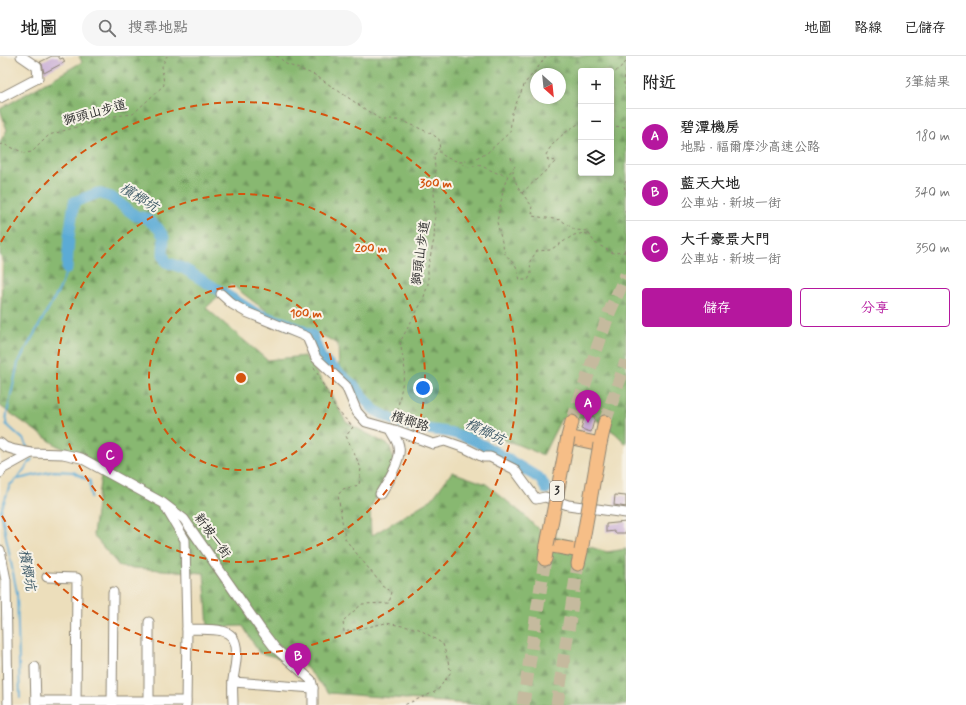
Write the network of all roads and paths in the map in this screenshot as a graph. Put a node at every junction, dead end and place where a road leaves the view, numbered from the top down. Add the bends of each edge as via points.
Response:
1 (22, 56) edge
2 (167, 56) edge
3 (276, 56) edge
4 (546, 56) edge
5 (625, 62) edge
6 (626, 70) edge
7 (614, 73) edge
8 (626, 91) edge
9 (0, 98) edge
10 (626, 114) edge
11 (626, 119) edge
12 (578, 124) edge
13 (614, 126) edge
14 (626, 127) edge
15 (0, 145) edge
16 (440, 147) junction
17 (511, 157) dead end
18 (462, 162) junction
19 (512, 163) dead end
20 (515, 166) dead end
21 (512, 170) junction
22 (508, 175) junction
23 (626, 181) edge
24 (626, 193) edge
25 (521, 194) junction
26 (626, 210) edge
27 (626, 217) edge
28 (591, 236) junction
29 (626, 247) edge
30 (625, 252) edge
31 (221, 294) dead end
32 (311, 361) dead end
33 (572, 422) tunnel mouth
34 (605, 422) tunnel mouth
35 (394, 429) junction
36 (568, 437) junction
37 (0, 442) edge
38 (600, 444) junction
39 (31, 453) junction
40 (0, 473) edge
41 (380, 494) dead end
42 (163, 503) junction
43 (626, 513) edge
44 (547, 545) junction
45 (0, 550) edge
46 (581, 551) junction
47 (545, 559) tunnel mouth
48 (578, 564) tunnel mouth
49 (47, 577) dead end
50 (112, 592) dead end
51 (149, 622) dead end
52 (187, 629) junction
53 (35, 667) dead end
54 (233, 682) junction
55 (313, 688) junction
56 (36, 703) edge
57 (76, 703) edge
58 (112, 703) edge
59 (149, 703) edge
60 (186, 703) edge
61 (8, 705) edge
62 (233, 705) edge
63 (314, 705) edge
64 (404, 705) edge

1 - 9 street via 37,67 38,78
2 - 15 path, 獅頭山步道 via 162,66 164,85 133,114 114,116 49,135 32,152 25,153
3 - 16 path via 286,64 315,75 381,120 401,120 432,134 439,139
4 - 18 path via 524,83 512,113 510,132 487,153
5 - 7 path
6 - 8 path
10 - 11 path
12 - 25 path via 565,132 548,150 548,160 556,161
13 - 14 path
16 - 18 path via 440,153 447,158
16 - 35 path, 獅頭山步道 via 434,156 434,239 428,267 428,284 400,342 405,370
17 - 19 path
18 - 22 path via 469,167 480,165
20 - 21 path
21 - 22 path
21 - 25 path
22 - 28 path via 497,222 505,254 516,266 520,280 528,280 531,274 530,261 537,251 550,250 574,234 584,232
23 - 24 path
25 - 28 path via 532,206 532,216 561,220 575,230 587,231
26 - 27 path
28 - 30 path via 595,243 613,253
29 - 30 path
31 - 35 street, 檳榔路 via 246,312 307,337 316,358 346,386 358,412 366,422
32 - 64 path via 335,408 352,427 346,436 361,468 359,485 343,489 338,495 345,539 382,585 392,592 389,602 362,604 343,621 344,632 386,623 419,629 443,644 449,665 450,672 437,690
33 - 36 highway, 3
34 - 38 highway
35 - 41 street via 400,446 399,454
35 - 43 street, 檳榔路 via 433,444 445,441 483,457 490,457 514,469 536,499 545,497 568,505
36 - 38 highway
36 - 44 highway, 3, bridge
37 - 39 street, 新坡一街 via 5,447
38 - 46 highway, bridge
39 - 40 street via 2,469
39 - 42 street, 新坡一街 via 63,454 81,458
42 - 52 street via 185,540
42 - 55 street, 新坡一街 via 184,519 262,631 275,648 311,680
44 - 46 highway
44 - 47 highway, 3
45 - 61 street via 6,580
46 - 48 highway
49 - 57 street via 77,578
50 - 58 street
51 - 59 street
52 - 54 street via 222,631 235,642 237,652
52 - 60 street
53 - 56 street
54 - 55 street
54 - 62 street
55 - 63 street
56 - 57 street
57 - 58 street
58 - 59 street
59 - 60 street

